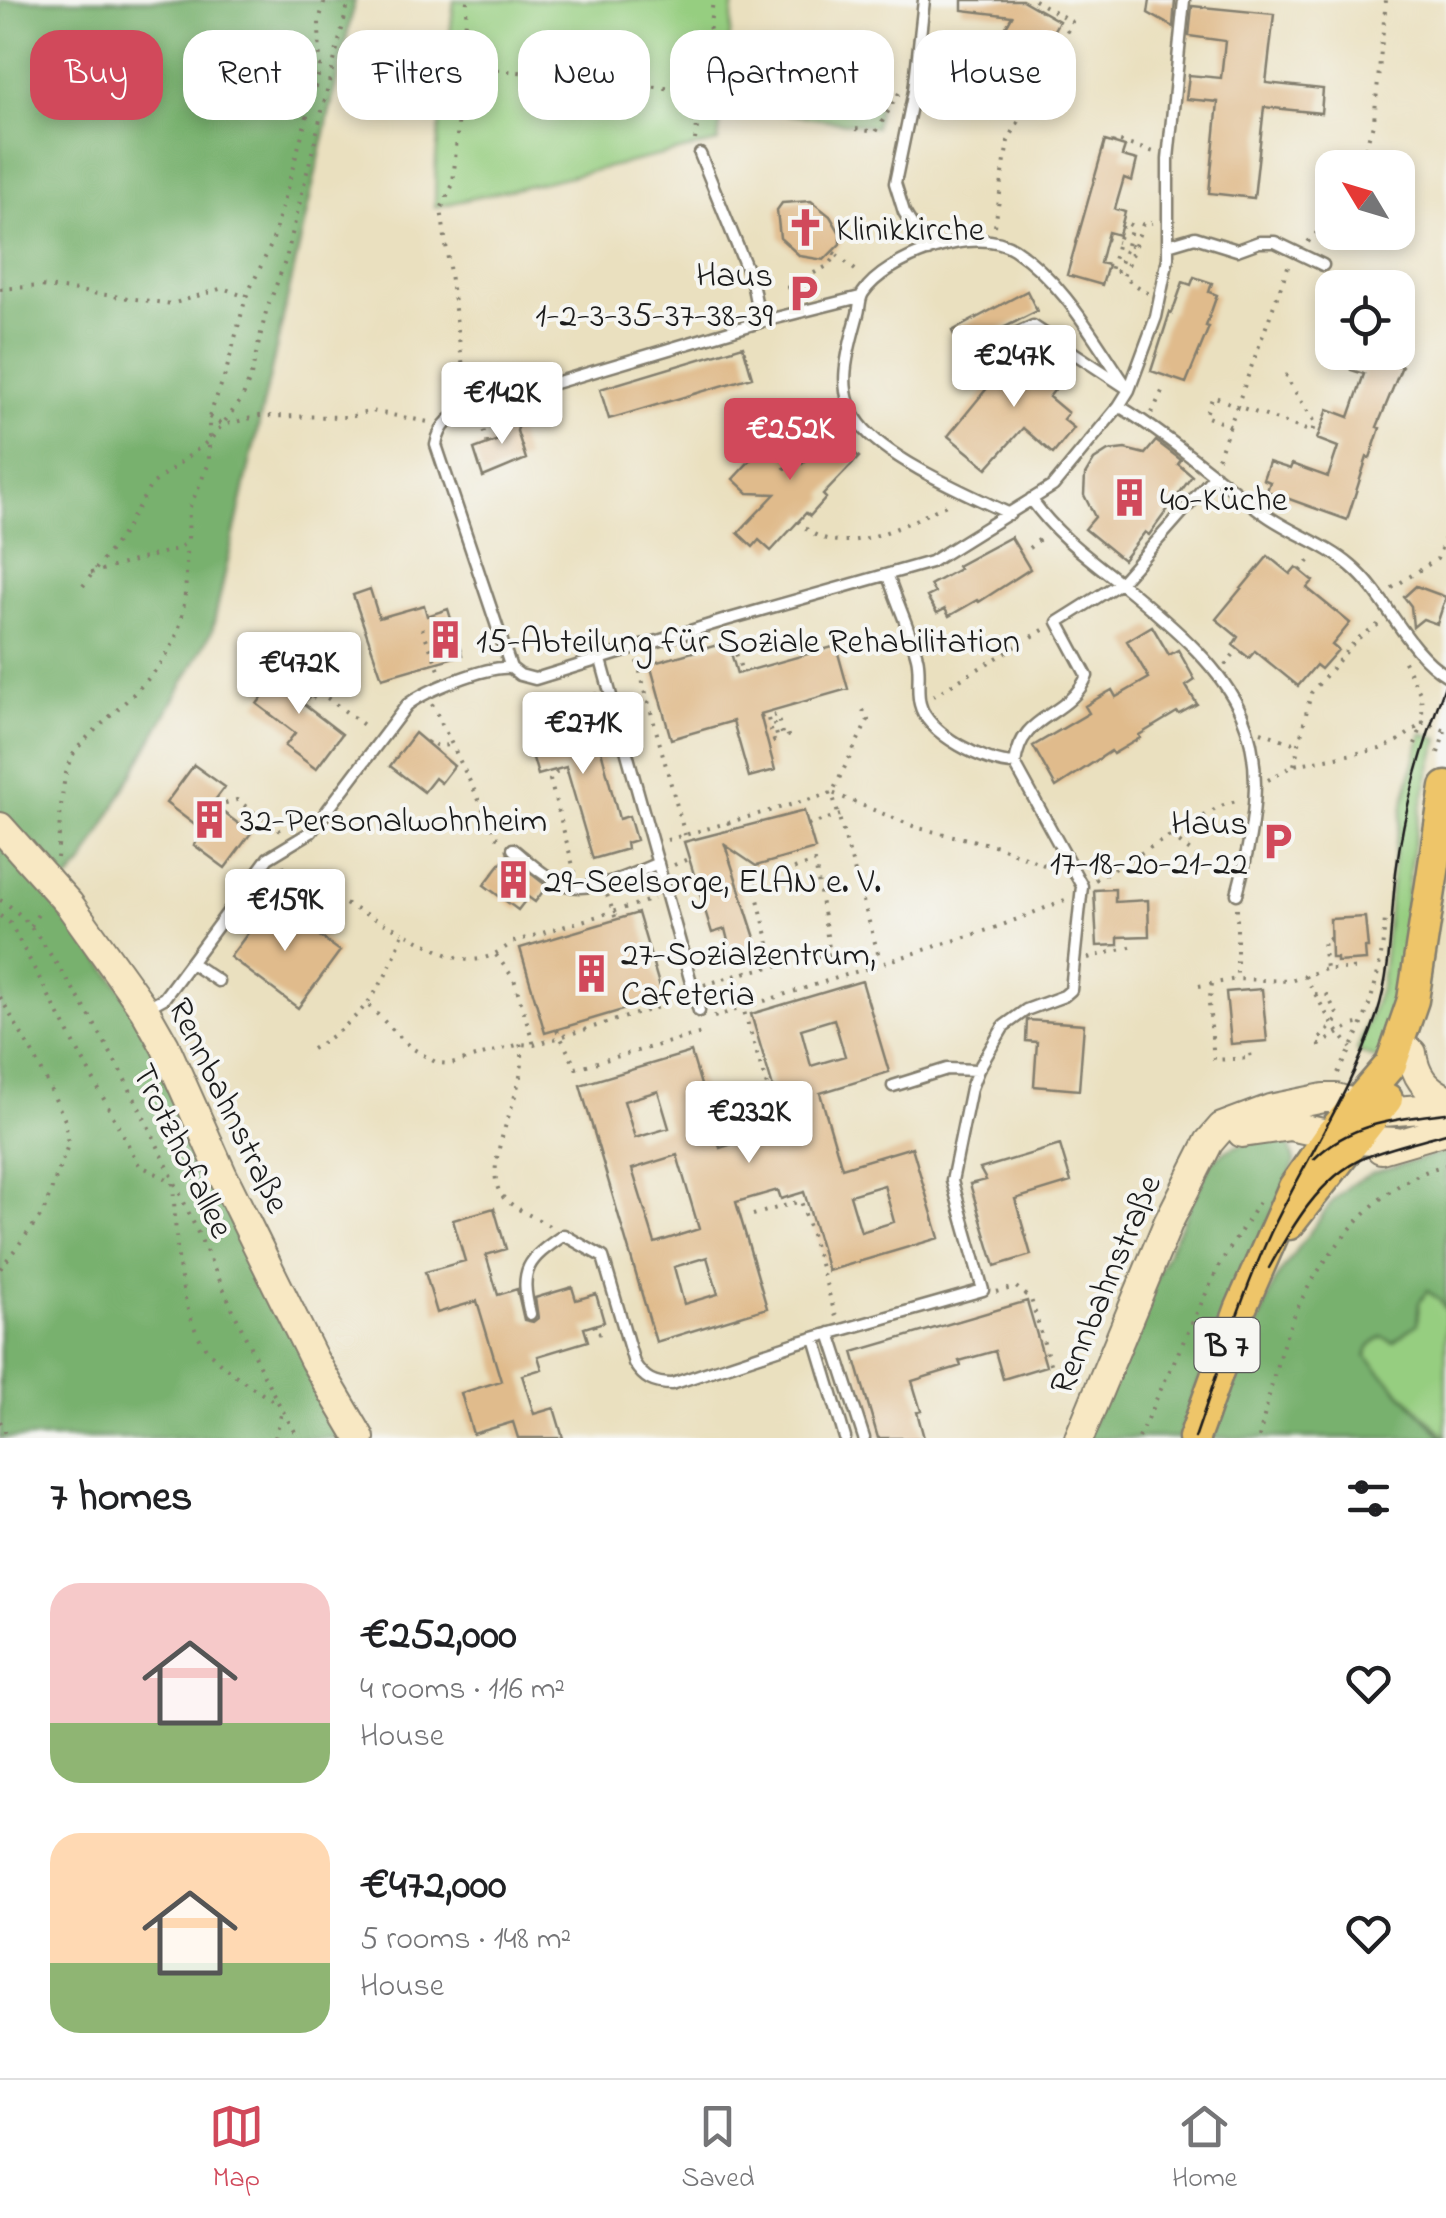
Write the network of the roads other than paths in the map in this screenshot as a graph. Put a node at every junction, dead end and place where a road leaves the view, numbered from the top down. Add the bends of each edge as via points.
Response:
1 (924, 0) edge
2 (1184, 0) edge
3 (700, 154) road end
4 (1168, 245) junction
5 (928, 251) junction
6 (1322, 265) dead end
7 (860, 297) junction
8 (760, 322) junction
9 (983, 349) dead end
10 (1129, 390) junction
11 (1119, 406) junction
12 (1213, 472) junction
13 (1032, 499) junction
14 (1010, 514) junction
15 (888, 576) junction
16 (1120, 584) junction
17 (601, 660) junction
18 (512, 668) junction
19 (1446, 675) edge
20 (1016, 764) junction
21 (1446, 787) edge
22 (0, 827) edge
23 (513, 849) road end
24 (658, 863) junction
25 (1429, 891) junction
26 (1237, 894) road end
27 (191, 963) junction
28 (218, 981) dead end
29 (144, 1009) junction
30 (699, 1016) road end
31 (1412, 1053) junction
32 (978, 1070) junction
33 (893, 1086) dead end
34 (1446, 1099) edge
35 (1446, 1107) edge
36 (1358, 1122) junction
37 (1446, 1130) edge
38 (1396, 1142) junction
39 (1199, 1160) junction
40 (1324, 1182) junction
41 (1265, 1254) junction
42 (530, 1314) dead end
43 (835, 1332) junction
44 (815, 1338) junction
45 (360, 1438) edge
46 (845, 1438) edge
47 (864, 1438) edge
48 (1079, 1438) edge
49 (1194, 1438) edge

1 - 5 lane via 894,183
2 - 4 lane via 1168,156
3 - 8 lane via 752,282
4 - 6 lane via 1195,236 1237,250 1275,242
4 - 10 lane via 1160,302
5 - 7 lane via 896,266
5 - 10 lane via 976,238 1012,247 1056,286
7 - 8 lane
7 - 14 lane via 844,368 848,400 861,426 901,458
8 - 18 lane via 476,407 442,426 436,444
9 - 10 lane via 1033,326
10 - 11 lane
11 - 12 lane
11 - 13 lane via 1052,486
12 - 16 lane
12 - 19 lane via 1284,527 1342,559
13 - 14 lane
13 - 16 lane via 1053,529
14 - 15 lane via 931,562
15 - 17 lane
15 - 20 lane via 918,661 920,703 929,724
16 - 20 lane via 1058,622 1086,676 1070,703 1024,733
16 - 26 lane via 1218,673 1253,741 1256,798
17 - 18 lane via 535,679
17 - 24 lane
18 - 27 lane via 427,692 407,705 316,826 268,858
20 - 32 lane via 1082,890 1074,962 1068,994 1013,1017
21 - 25 main road, B 7
22 - 29 street, Rennbahnstraße via 54,886
23 - 24 lane via 556,881 579,887
24 - 30 lane
25 - 31 main road, B 7 via 1432,974
25 - 36 main road, B 7 via 1404,1033
27 - 28 lane
27 - 29 lane via 164,998
29 - 45 street, Rennbahnstraße via 296,1326
31 - 34 street via 1425,1086
31 - 36 main road, B 7 via 1402,1078
32 - 33 lane via 947,1070
32 - 43 lane via 952,1182 982,1290
35 - 36 street
36 - 38 street
36 - 39 street, Rennbahnstraße via 1236,1134
36 - 39 street, Rennbahnstraße via 1336,1098 1314,1099 1222,1127
36 - 40 main road, B 7
36 - 41 main road, B 7 via 1294,1186
37 - 38 street
38 - 40 street
39 - 48 street, Rennbahnstraße
40 - 41 main road, B 7
41 - 49 main road, B 7
42 - 44 lane via 525,1271 564,1235 603,1257 641,1374 661,1384
43 - 44 lane
43 - 47 lane
44 - 46 lane

